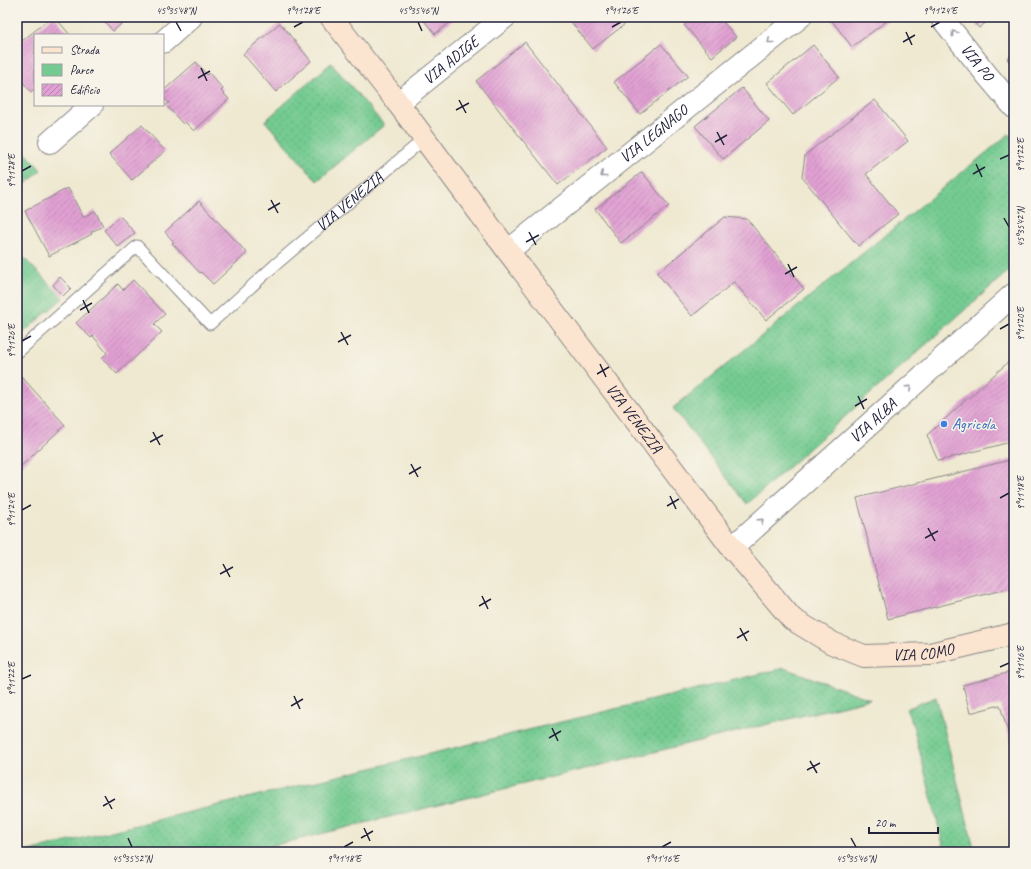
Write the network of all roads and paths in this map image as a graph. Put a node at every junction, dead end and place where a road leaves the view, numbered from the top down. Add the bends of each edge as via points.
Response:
1 (191, 17) edge
2 (331, 17) edge
3 (505, 17) edge
4 (800, 17) edge
5 (941, 17) edge
6 (164, 41) edge
7 (398, 103) junction
8 (91, 106) edge
9 (1014, 107) edge
10 (424, 139) junction
11 (50, 142) dead end
12 (508, 251) junction
13 (1014, 294) edge
14 (17, 353) edge
15 (732, 548) junction
16 (1014, 634) edge
17 (832, 643) joint

1 - 6 street
2 - 7 street, VIA VENEZIA
3 - 7 street, VIA ADIGE
4 -> 12 street, VIA LEGNAGO
9 -> 5 street, VIA PO
7 - 10 street, VIA VENEZIA
8 - 11 street
10 - 12 street, VIA VENEZIA
10 - 14 lane, VIA VENEZIA via 275,265 210,324 137,246
12 - 15 street, VIA VENEZIA
15 -> 13 street, VIA ALBA
15 - 17 street, VIA VENEZIA via 792,619
16 - 17 street, VIA COMO via 930,654 864,656

